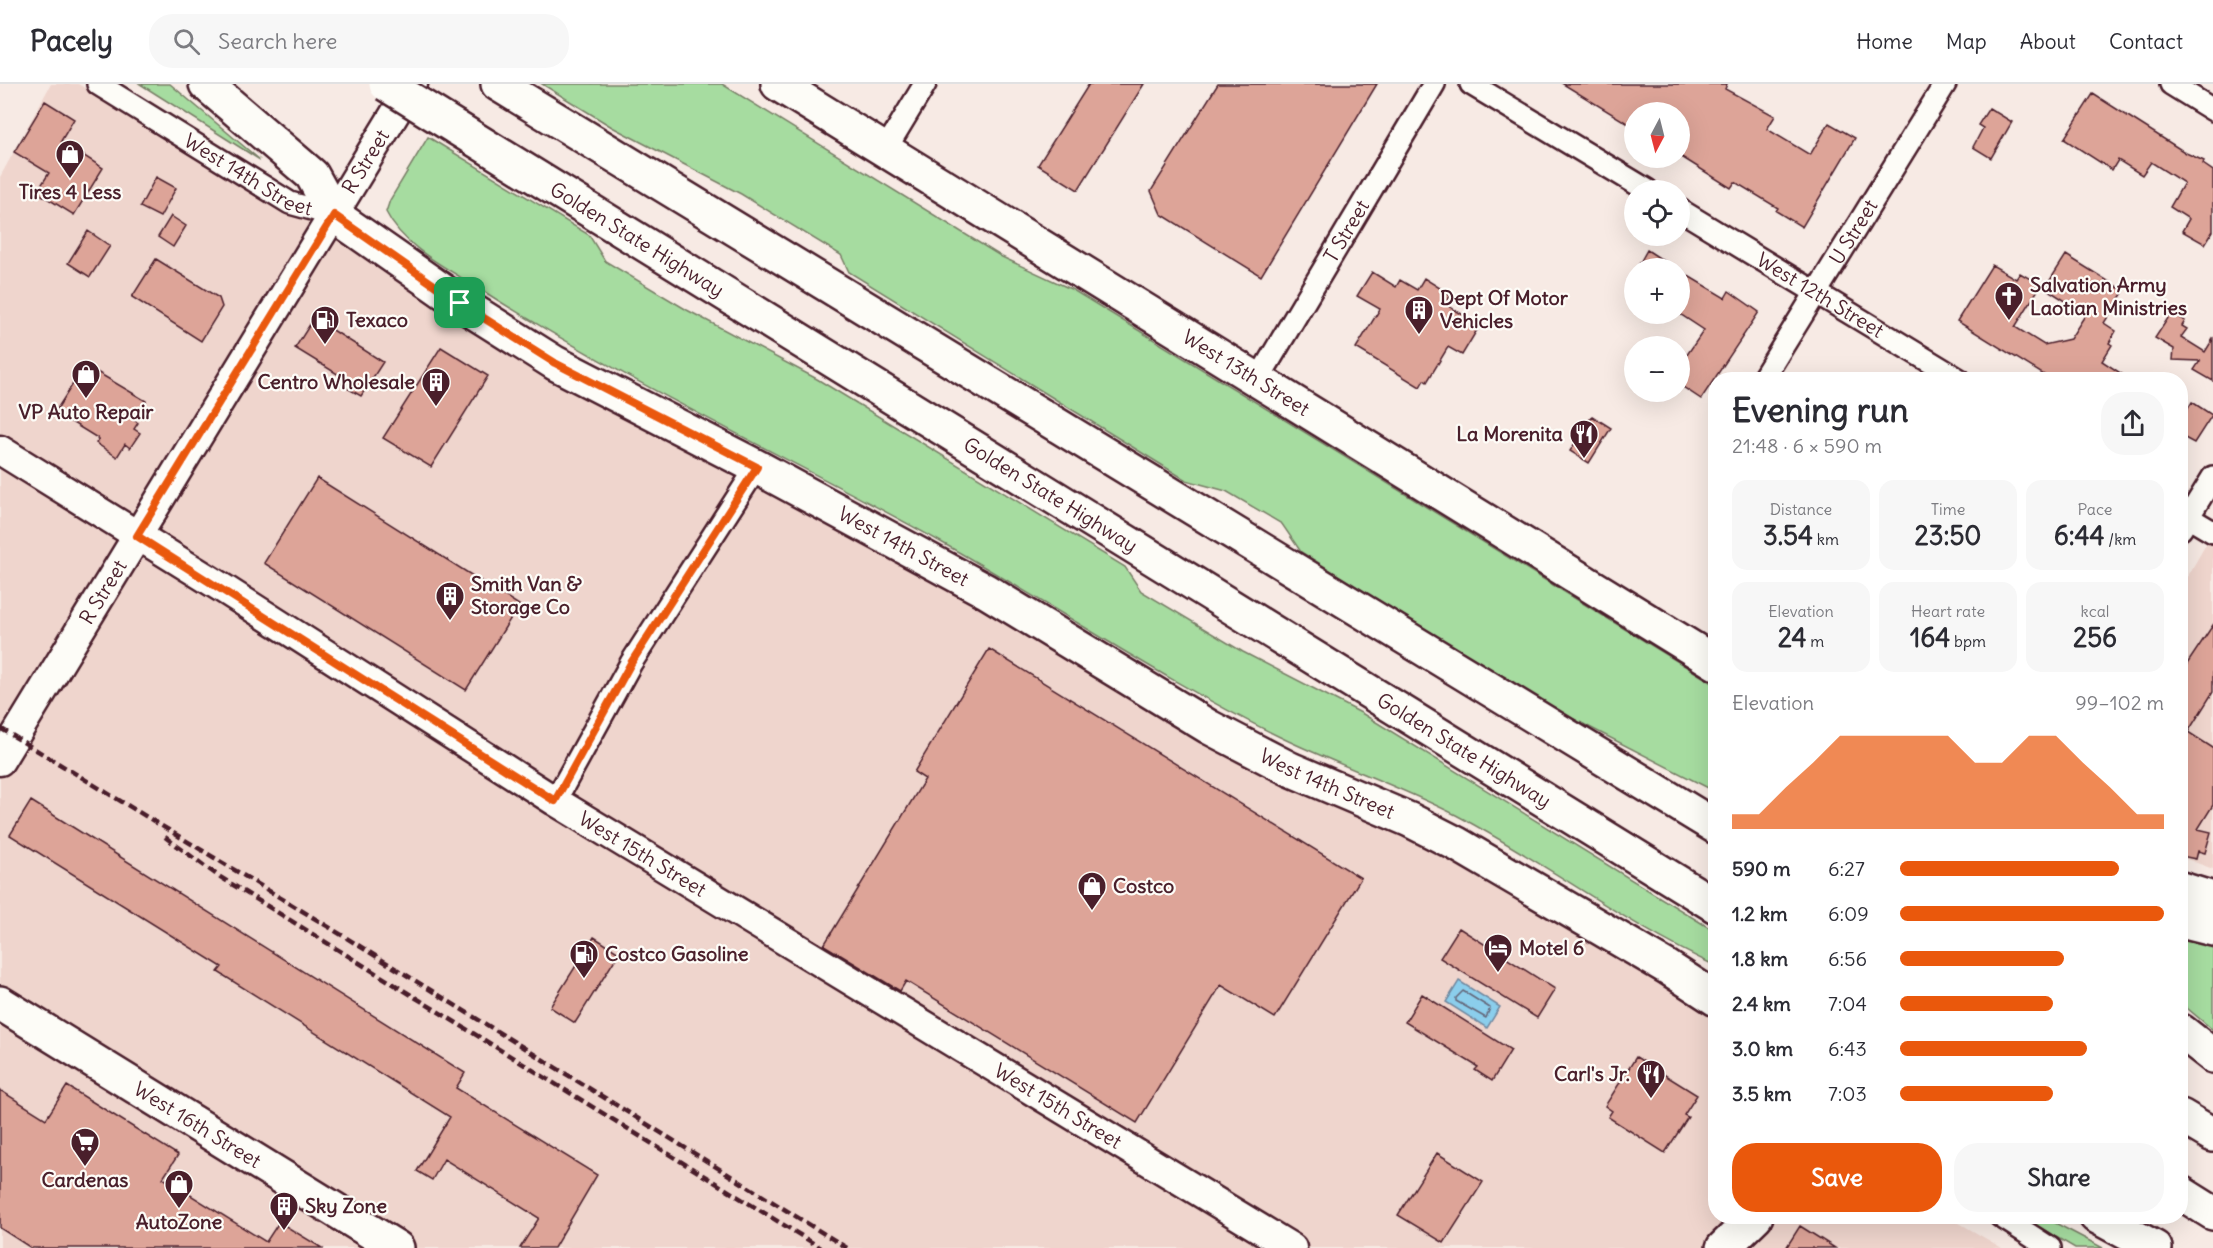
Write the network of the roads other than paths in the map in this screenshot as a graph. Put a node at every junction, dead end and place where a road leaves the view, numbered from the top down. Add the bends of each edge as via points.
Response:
1 (98, 84) edge
2 (206, 84) edge
3 (386, 84) edge
4 (413, 84) edge
5 (498, 84) edge
6 (778, 84) edge
7 (926, 84) edge
8 (1434, 84) edge
9 (1471, 84) edge
10 (1945, 84) edge
11 (2172, 84) edge
12 (2213, 110) edge
13 (885, 150) junction
14 (1630, 180) edge
15 (334, 215) junction
16 (1690, 216) edge
17 (1816, 292) junction
18 (1767, 372) edge
19 (1947, 372) edge
20 (1258, 378) junction
21 (0, 450) edge
22 (757, 467) junction
23 (2213, 477) edge
24 (2188, 513) edge
25 (2188, 522) edge
26 (2213, 532) edge
27 (137, 536) junction
28 (1708, 658) edge
29 (0, 761) edge
30 (555, 801) junction
31 (1708, 822) edge
32 (2188, 891) edge
33 (2213, 899) edge
34 (1708, 901) edge
35 (2188, 923) edge
36 (2213, 929) edge
37 (1708, 994) edge
38 (0, 1003) edge
39 (2188, 1036) edge
40 (2213, 1056) edge
41 (2188, 1120) edge
42 (2213, 1135) edge
43 (2188, 1197) edge
44 (2213, 1213) edge
45 (1748, 1224) edge
46 (1761, 1224) edge
47 (2012, 1224) edge
48 (2111, 1224) edge
49 (397, 1248) edge
50 (1292, 1248) edge
51 (1723, 1248) edge
52 (1758, 1248) edge
53 (2050, 1248) edge
54 (2155, 1248) edge

1 - 15 street, West 14th Street via 290,203
2 - 15 main road via 312,176
3 - 34 main road, Golden State Highway, bridge
4 - 15 street, R Street
5 - 31 main road
6 - 13 main road, West 13th Street
7 - 13 street
8 - 20 street, T Street
9 - 14 street
10 - 17 street, U Street
11 - 12 street
13 - 20 main road, West 13th Street
15 - 22 main road, West 14th Street via 460,303 555,363
15 - 27 street, R Street
16 - 17 street, West 12th Street
17 - 18 street, U Street
17 - 19 street, West 12th Street
20 - 28 main road, West 13th Street
21 - 27 street, West 15th Street
22 - 30 street via 631,663
22 - 37 main road, West 14th Street via 986,591 1209,727 1290,769 1410,819 1456,844
23 - 24 street
25 - 26 street
27 - 29 street, R Street
27 - 30 street, West 15th Street
30 - 50 street, West 15th Street
32 - 33 main road
35 - 36 main road
38 - 49 main road, West 16th Street
39 - 40 main road
41 - 42 main road
43 - 44 main road
45 - 51 main road
46 - 52 main road
47 - 53 street
48 - 54 main road

